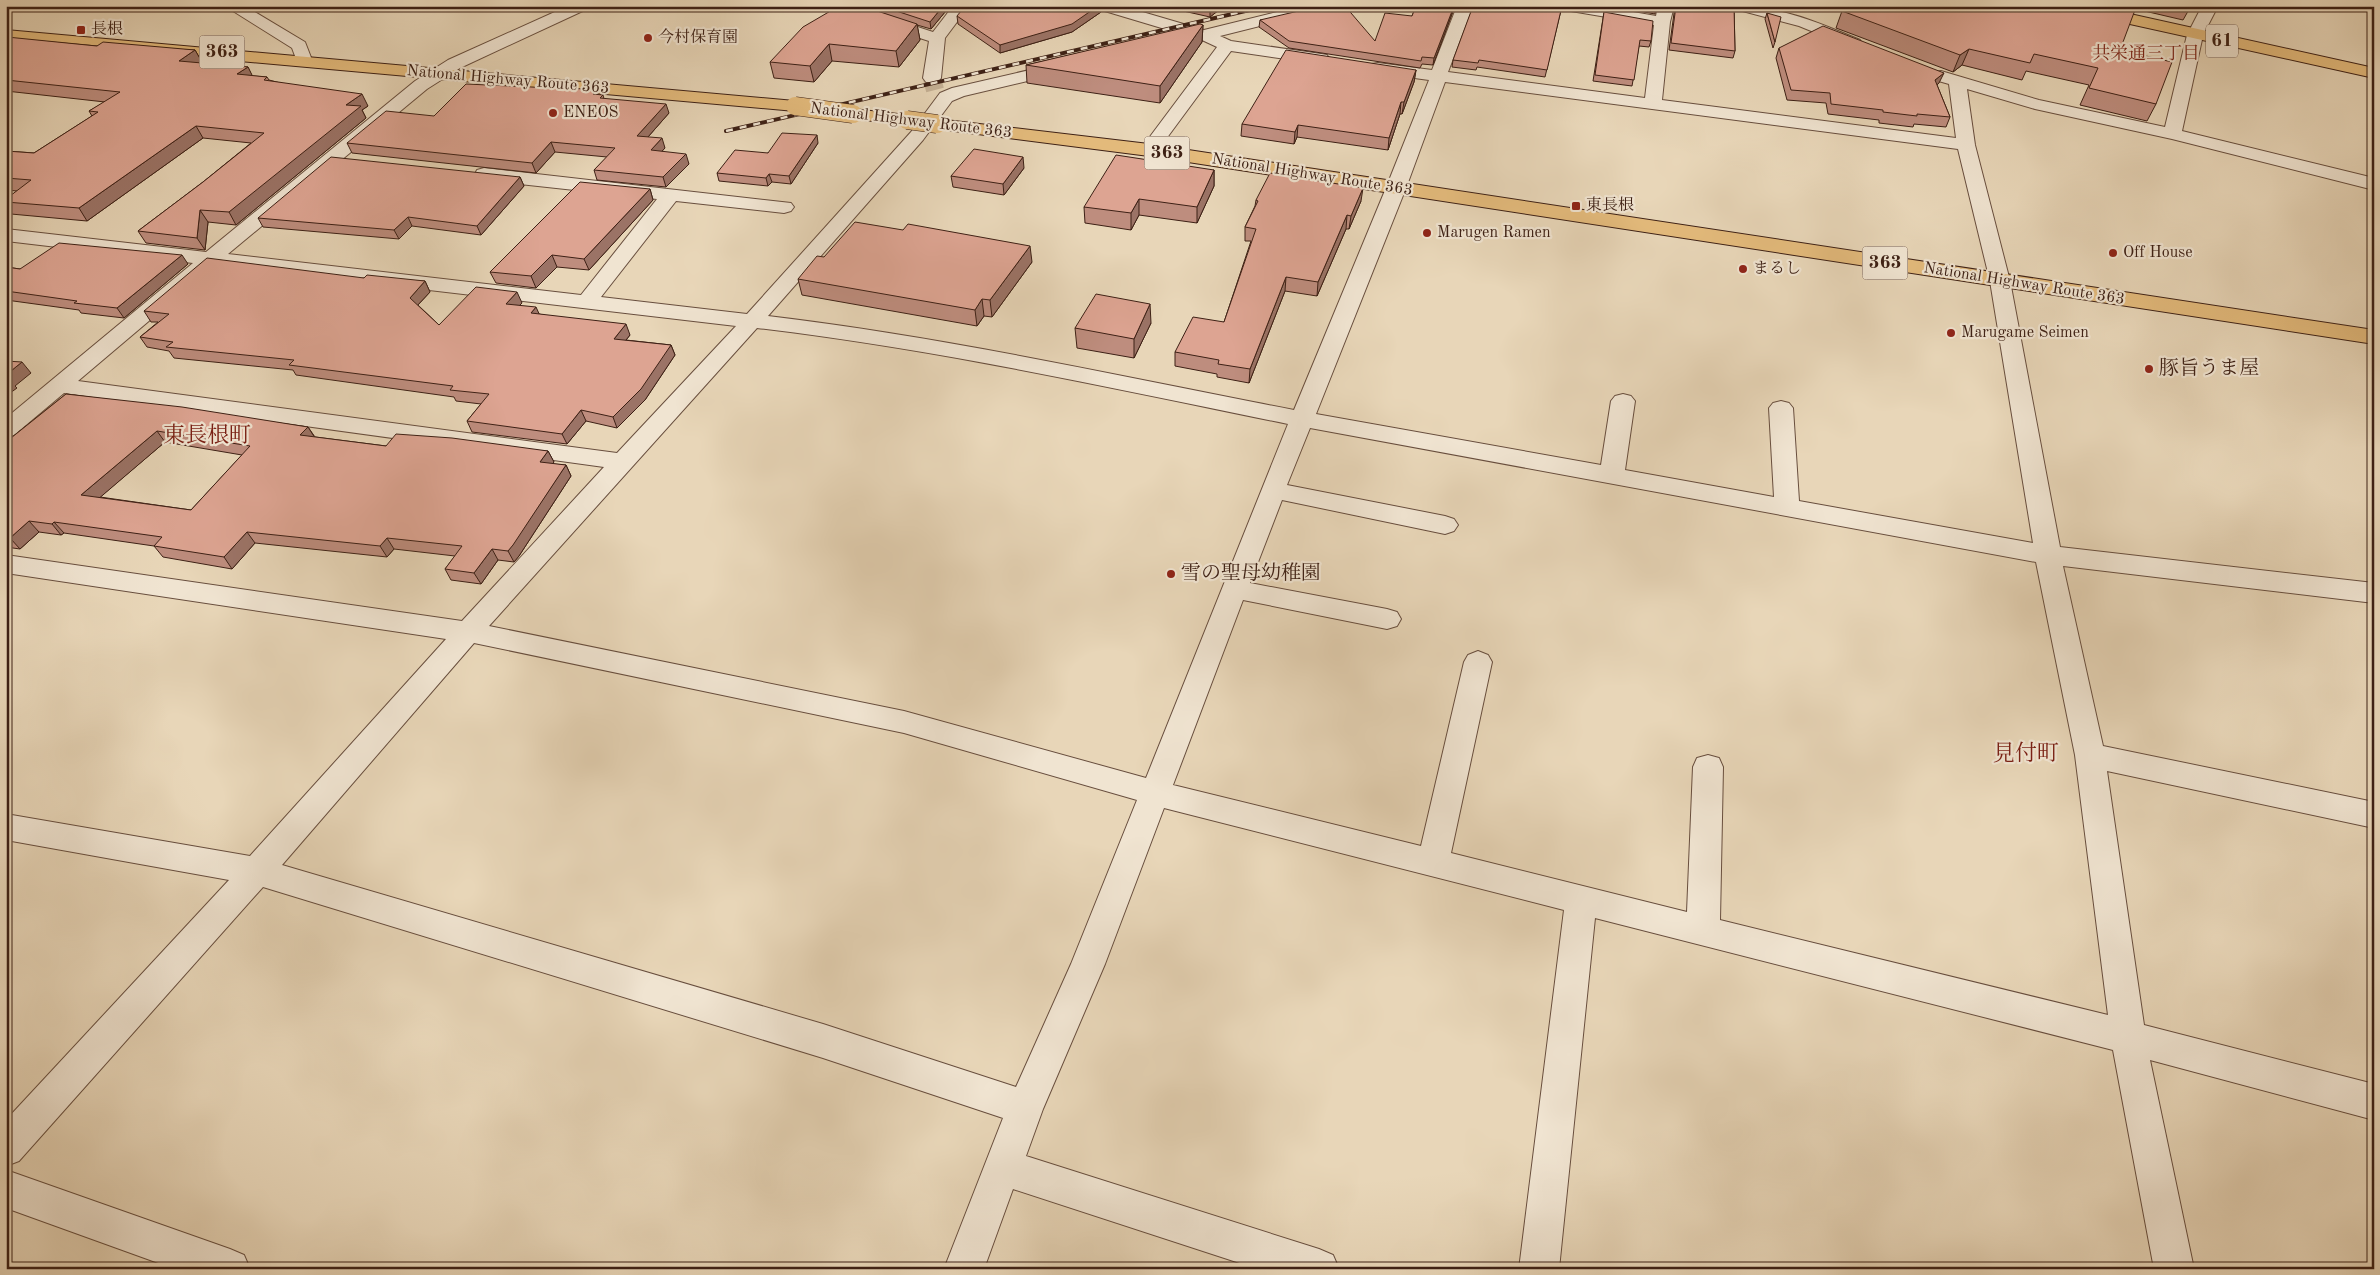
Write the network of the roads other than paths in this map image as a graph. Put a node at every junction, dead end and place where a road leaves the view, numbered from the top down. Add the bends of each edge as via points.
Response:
1 (233, 6) edge
2 (581, 6) edge
3 (836, 6) edge
4 (962, 6) edge
5 (1104, 6) edge
6 (1321, 6) edge
7 (1465, 6) edge
8 (1571, 6) edge
9 (2071, 6) edge
10 (2210, 6) edge
11 (1749, 7) edge
12 (1124, 9) edge
13 (1664, 14) edge
14 (2195, 34) junction
15 (6, 35) edge
16 (1204, 35) junction
17 (937, 38) junction
18 (1227, 45) junction
19 (1147, 48) edge
20 (1869, 49) edge
21 (304, 60) junction
22 (1332, 61) edge
23 (1081, 63) edge
24 (1361, 66) edge
25 (1922, 68) edge
26 (438, 74) junction
27 (2374, 74) edge
28 (932, 78) tunnel mouth
29 (1437, 78) junction
30 (1957, 82) junction
31 (1653, 103) junction
32 (2172, 134) junction
33 (1966, 145) junction
34 (1148, 150) junction
35 (331, 158) junction
36 (360, 161) edge
37 (467, 172) edge
38 (2374, 184) edge
39 (1396, 188) junction
40 (671, 194) junction
41 (784, 207) dead end
42 (6, 235) edge
43 (212, 259) junction
44 (2000, 281) junction
45 (586, 302) junction
46 (752, 321) junction
47 (2374, 337) edge
48 (61, 386) junction
49 (1623, 401) dead end
50 (1781, 408) dead end
51 (1302, 419) junction
52 (6, 430) edge
53 (624, 462) junction
54 (1612, 475) junction
55 (1272, 490) junction
56 (1787, 507) junction
57 (1445, 525) dead end
58 (2048, 555) junction
59 (6, 564) edge
60 (1234, 589) junction
61 (2374, 593) edge
62 (1386, 619) dead end
63 (468, 632) junction
64 (1478, 662) dead end
65 (2090, 755) junction
66 (1708, 767) dead end
67 (1155, 793) junction
68 (2374, 815) edge
69 (6, 827) edge
70 (1433, 862) junction
71 (257, 871) junction
72 (1581, 901) junction
73 (1703, 931) junction
74 (2128, 1037) junction
75 (2374, 1102) edge
76 (1025, 1108) junction
77 (6, 1148) edge
78 (1003, 1167) junction
79 (6, 1189) edge
80 (230, 1269) edge
81 (964, 1269) edge
82 (1318, 1269) edge
83 (1539, 1269) edge
84 (2174, 1269) edge

1 - 21 street via 299,45
2 - 26 street
3 - 17 street
4 - 17 street
5 - 12 street
6 - 16 street
7 - 29 street
8 - 13 street
9 - 14 main road, 61
10 - 14 street
11 - 20 street via 1805,23
12 - 16 street
13 - 31 street
14 - 27 main road, 61
14 - 32 street
15 - 21 main road, National Highway Route 363 / 363
16 - 18 street
16 - 19 street
17 - 28 street
18 - 22 street
18 - 34 street
21 - 26 main road, National Highway Route 363 / 363
23 - 46 street via 946,97 917,136
24 - 29 street
25 - 30 street
26 - 34 main road, National Highway Route 363 / 363, bridge via 795,106
26 - 35 street
29 - 31 street
29 - 39 street
30 - 32 street via 2035,104
30 - 33 street
31 - 33 street
32 - 38 street
33 - 44 street
34 - 39 main road, National Highway Route 363 / 363
35 - 36 street
35 - 43 street
37 - 40 street
39 - 44 main road, National Highway Route 363 / 363
39 - 51 street
40 - 41 street
40 - 45 street
42 - 43 street
43 - 45 street
43 - 48 street
44 - 47 main road, National Highway Route 363 / 363
44 - 58 street
45 - 46 street
46 - 51 street via 822,328
46 - 53 street
48 - 52 street
48 - 53 street
49 - 54 street
50 - 56 street
51 - 54 street
51 - 55 street
53 - 63 street
54 - 56 street
55 - 57 street
55 - 60 street
56 - 58 street
58 - 61 street
58 - 65 street
59 - 63 street
60 - 62 street
60 - 67 street
63 - 67 street via 904,722
63 - 71 street
64 - 70 street
65 - 68 street
65 - 74 street
66 - 73 street
67 - 70 street
67 - 76 street via 1088,964
69 - 71 street
70 - 72 street
71 - 76 street via 823,1041
71 - 77 street
72 - 73 street
72 - 83 street
73 - 74 street
74 - 75 street
74 - 84 street
76 - 78 street
78 - 81 street
78 - 82 street
79 - 80 street

